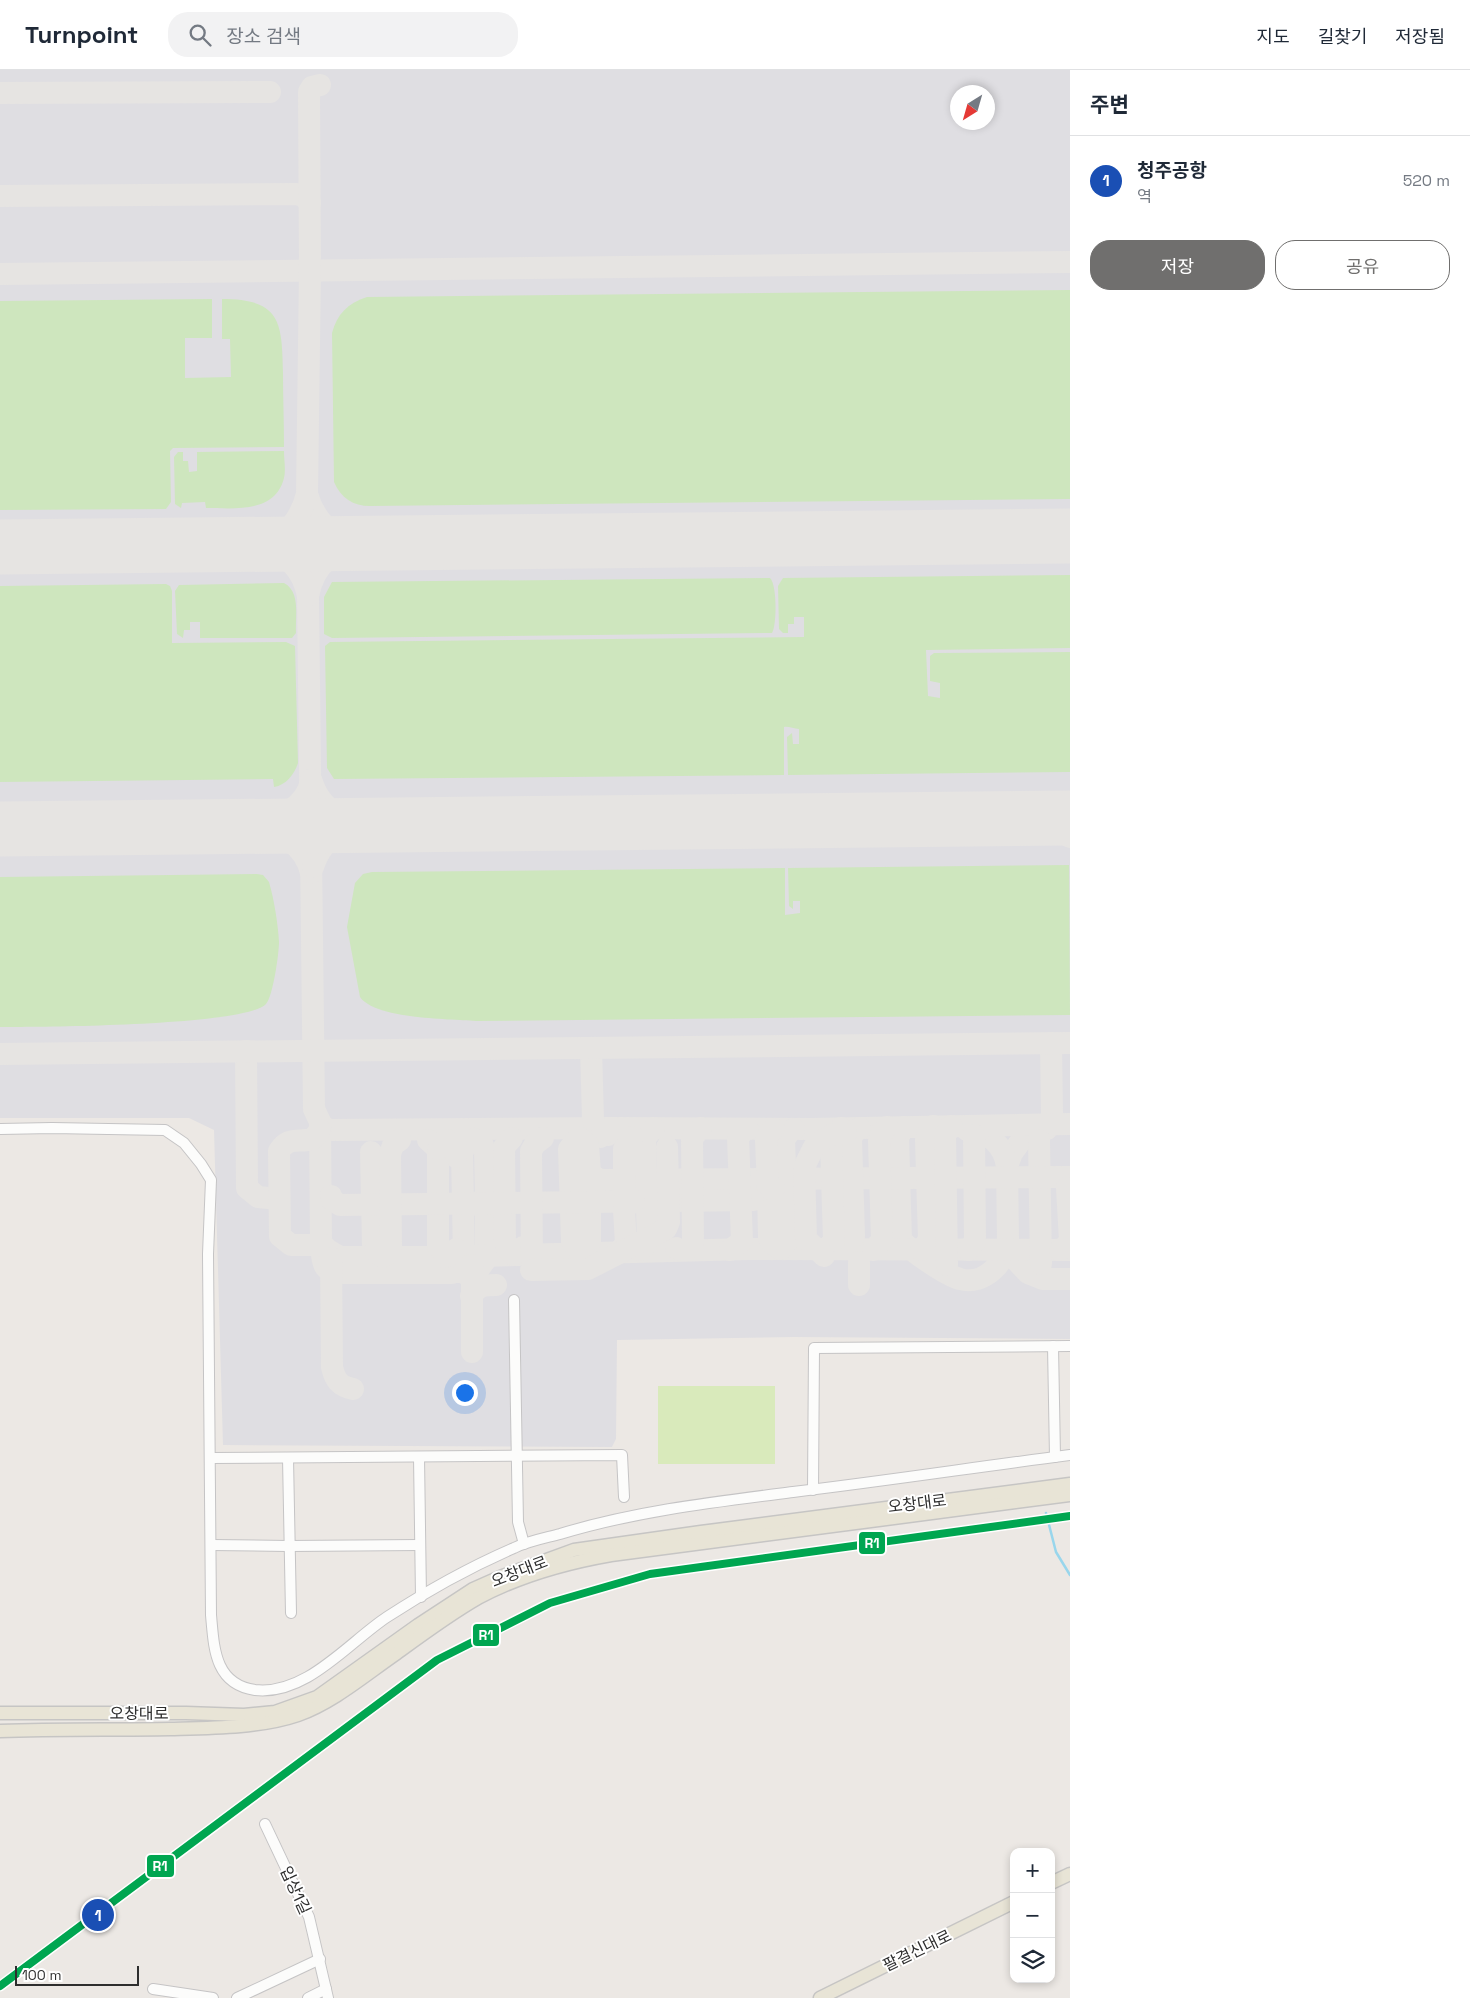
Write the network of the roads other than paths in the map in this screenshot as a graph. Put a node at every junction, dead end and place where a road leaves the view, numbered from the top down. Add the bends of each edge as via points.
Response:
1 (0, 1128) edge
2 (514, 1300) dead end
3 (1053, 1346) junction
4 (1070, 1346) edge
5 (516, 1455) junction
6 (1070, 1455) edge
7 (1055, 1457) junction
8 (211, 1458) junction
9 (288, 1458) junction
10 (419, 1458) junction
11 (812, 1490) junction
12 (1065, 1490) edge
13 (1022, 1496) junction
14 (624, 1497) dead end
15 (524, 1544) junction
16 (211, 1545) junction
17 (420, 1545) junction
18 (288, 1546) junction
19 (421, 1597) junction
20 (290, 1613) dead end
21 (0, 1713) edge
22 (0, 1731) edge
23 (265, 1824) dead end
24 (1070, 1874) edge
25 (1055, 1881) edge
26 (1010, 1904) edge
27 (320, 1959) junction
28 (153, 1989) dead end
29 (327, 1994) edge
30 (207, 1997) edge
31 (237, 1998) edge
32 (308, 1998) edge
33 (820, 1998) edge

1 - 8 street via 165,1130 184,1143 201,1164 211,1180 208,1254
2 - 5 street
3 - 4 street
3 - 7 street
3 - 11 street via 814,1348
5 - 10 street
5 - 14 street via 622,1455
5 - 15 street via 518,1522
6 - 7 street
7 - 11 street
8 - 9 street
8 - 16 street
9 - 10 street
9 - 18 street
10 - 17 street
11 - 15 street via 603,1521
12 - 13 main road, 오창대로
13 - 21 main road, 오창대로 via 691,1533 574,1550 473,1589 318,1698 275,1712 244,1715
13 - 22 main road, 오창대로 via 594,1558 554,1567 479,1598 315,1707 264,1723 207,1728
15 - 19 street via 444,1582
16 - 18 street
16 - 19 street via 214,1650 219,1665 234,1683 255,1690 278,1688 305,1679 342,1654 385,1618
17 - 18 street
17 - 19 street
18 - 20 street
23 - 27 street, 입상1길 via 309,1917
24 - 25 main road
26 - 33 main road, 팔결신대로
27 - 29 street, 입상1길
27 - 31 street
28 - 30 street
29 - 32 street, 입상1길

